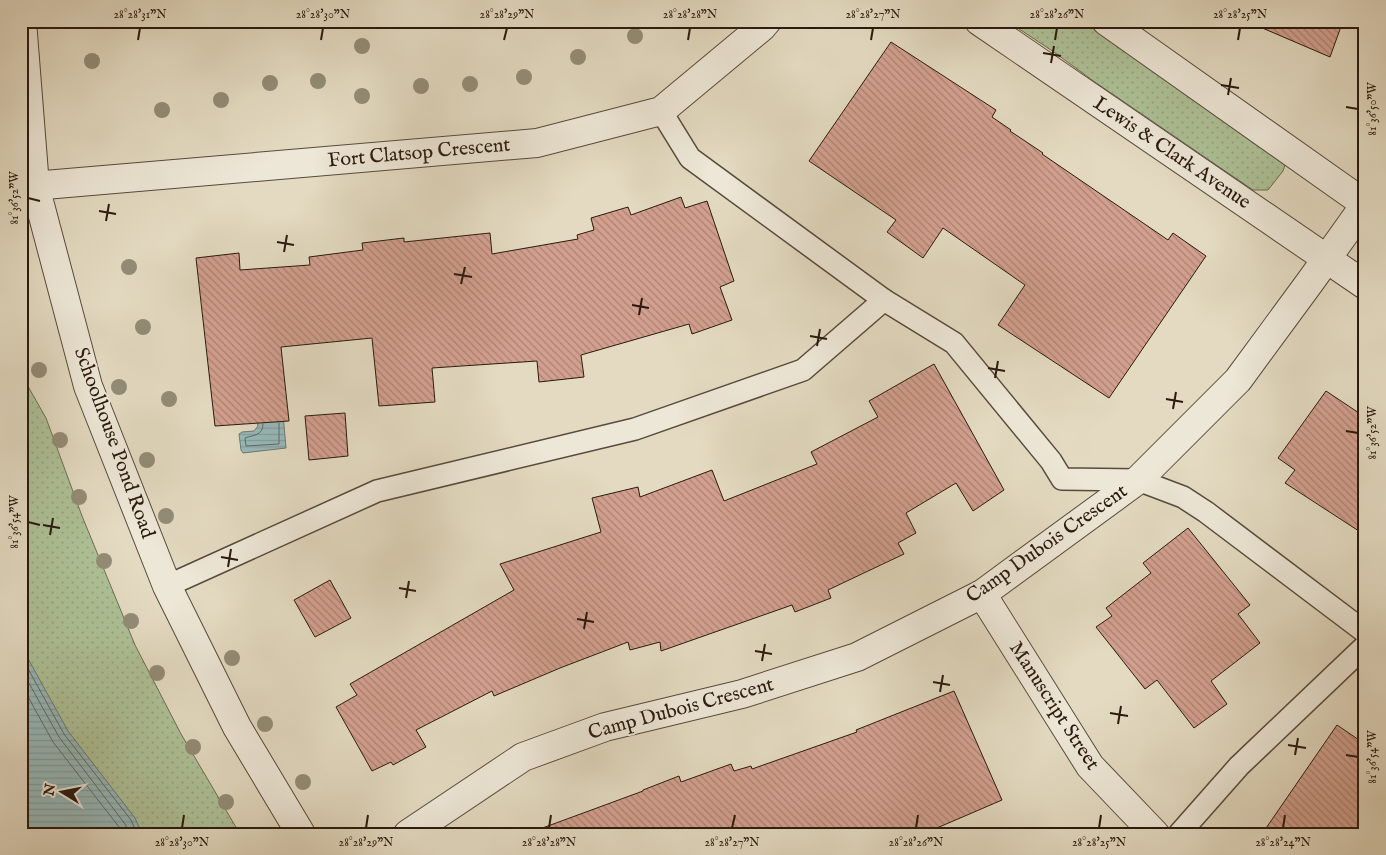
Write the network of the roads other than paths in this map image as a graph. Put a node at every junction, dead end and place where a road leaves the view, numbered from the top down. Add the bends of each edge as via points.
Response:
1 (22, 21) edge
2 (767, 21) edge
3 (978, 21) edge
4 (1106, 21) edge
5 (661, 111) junction
6 (28, 187) edge
7 (1365, 205) edge
8 (1328, 258) junction
9 (1365, 285) edge
10 (884, 300) junction
11 (1138, 480) junction
12 (167, 586) junction
13 (982, 594) junction
14 (1365, 632) edge
15 (1365, 646) edge
16 (301, 834) edge
17 (408, 834) edge
18 (1155, 834) edge
19 (1179, 834) edge

1 - 6 street, Schoolhouse Pond Road
2 - 5 street, Fort Clatsop Crescent
3 - 8 street, Lewis & Clark Avenue
4 - 7 street
5 - 6 street, Fort Clatsop Crescent via 537,143
5 - 10 lane via 690,158
6 - 12 street, Schoolhouse Pond Road via 88,386
7 - 8 street, Camp Dubois Crescent
8 - 9 street, Lewis & Clark Avenue
8 - 11 street, Camp Dubois Crescent via 1238,380
10 - 11 lane via 954,343 1051,461 1062,479
10 - 12 lane via 803,370 635,429 377,491
11 - 13 street, Camp Dubois Crescent
11 - 14 lane via 1183,497 1206,512
12 - 16 street, Schoolhouse Pond Road via 237,727
13 - 17 street, Camp Dubois Crescent via 857,657 742,694 605,727 523,757
13 - 18 street, Manuscript Street via 1090,766
15 - 19 lane via 1239,766

